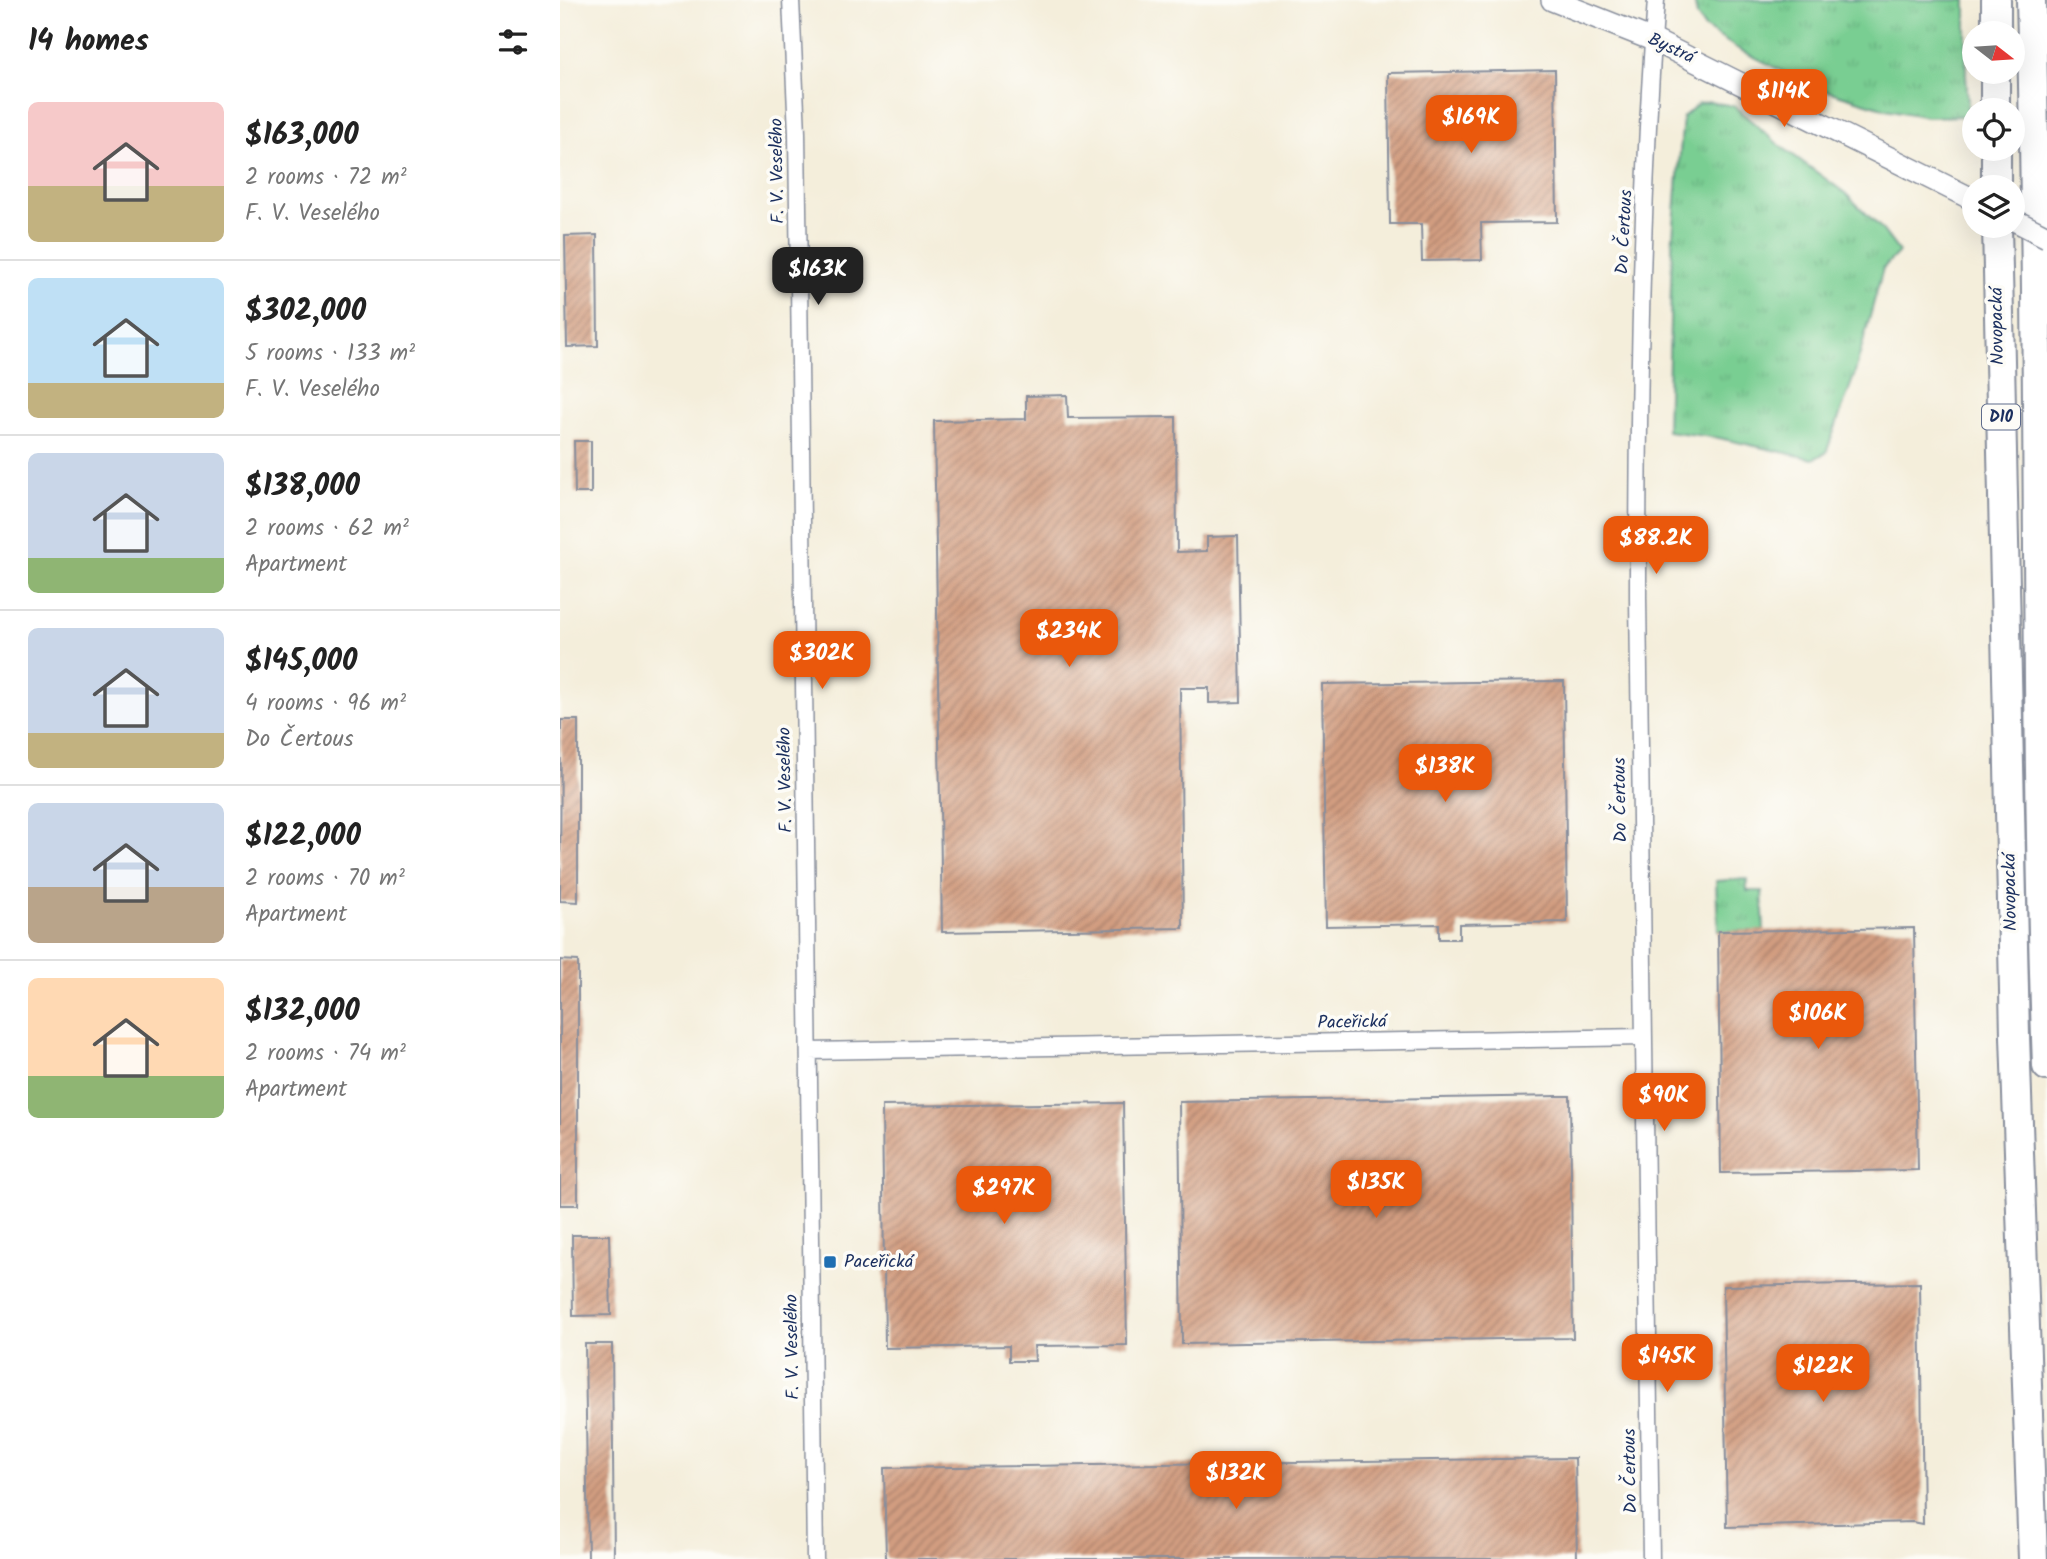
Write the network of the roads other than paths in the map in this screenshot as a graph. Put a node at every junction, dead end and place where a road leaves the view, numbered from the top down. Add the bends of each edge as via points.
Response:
1 (792, 0) edge
2 (1552, 0) edge
3 (1656, 0) edge
4 (1996, 0) edge
5 (2031, 0) edge
6 (1996, 21) edge
7 (1653, 40) junction
8 (1962, 194) edge
9 (2025, 226) edge
10 (2047, 237) edge
11 (1997, 238) edge
12 (1644, 1037) junction
13 (808, 1051) junction
14 (2047, 1066) edge
15 (815, 1559) edge
16 (1651, 1559) edge
17 (2033, 1559) edge

1 - 13 street, F. V. Veselého
2 - 7 street, Bystrá
3 - 7 street, Do Čertous
4 - 6 highway
5 - 14 highway, Novopacká / D10
7 - 8 street, Bystrá
7 - 12 street, Do Čertous via 1638,475
9 - 10 street, bridge
11 - 17 highway, Novopacká / D10 via 2015,1036
12 - 13 street, Paceřická
12 - 16 street, Do Čertous
13 - 15 street, F. V. Veselého

